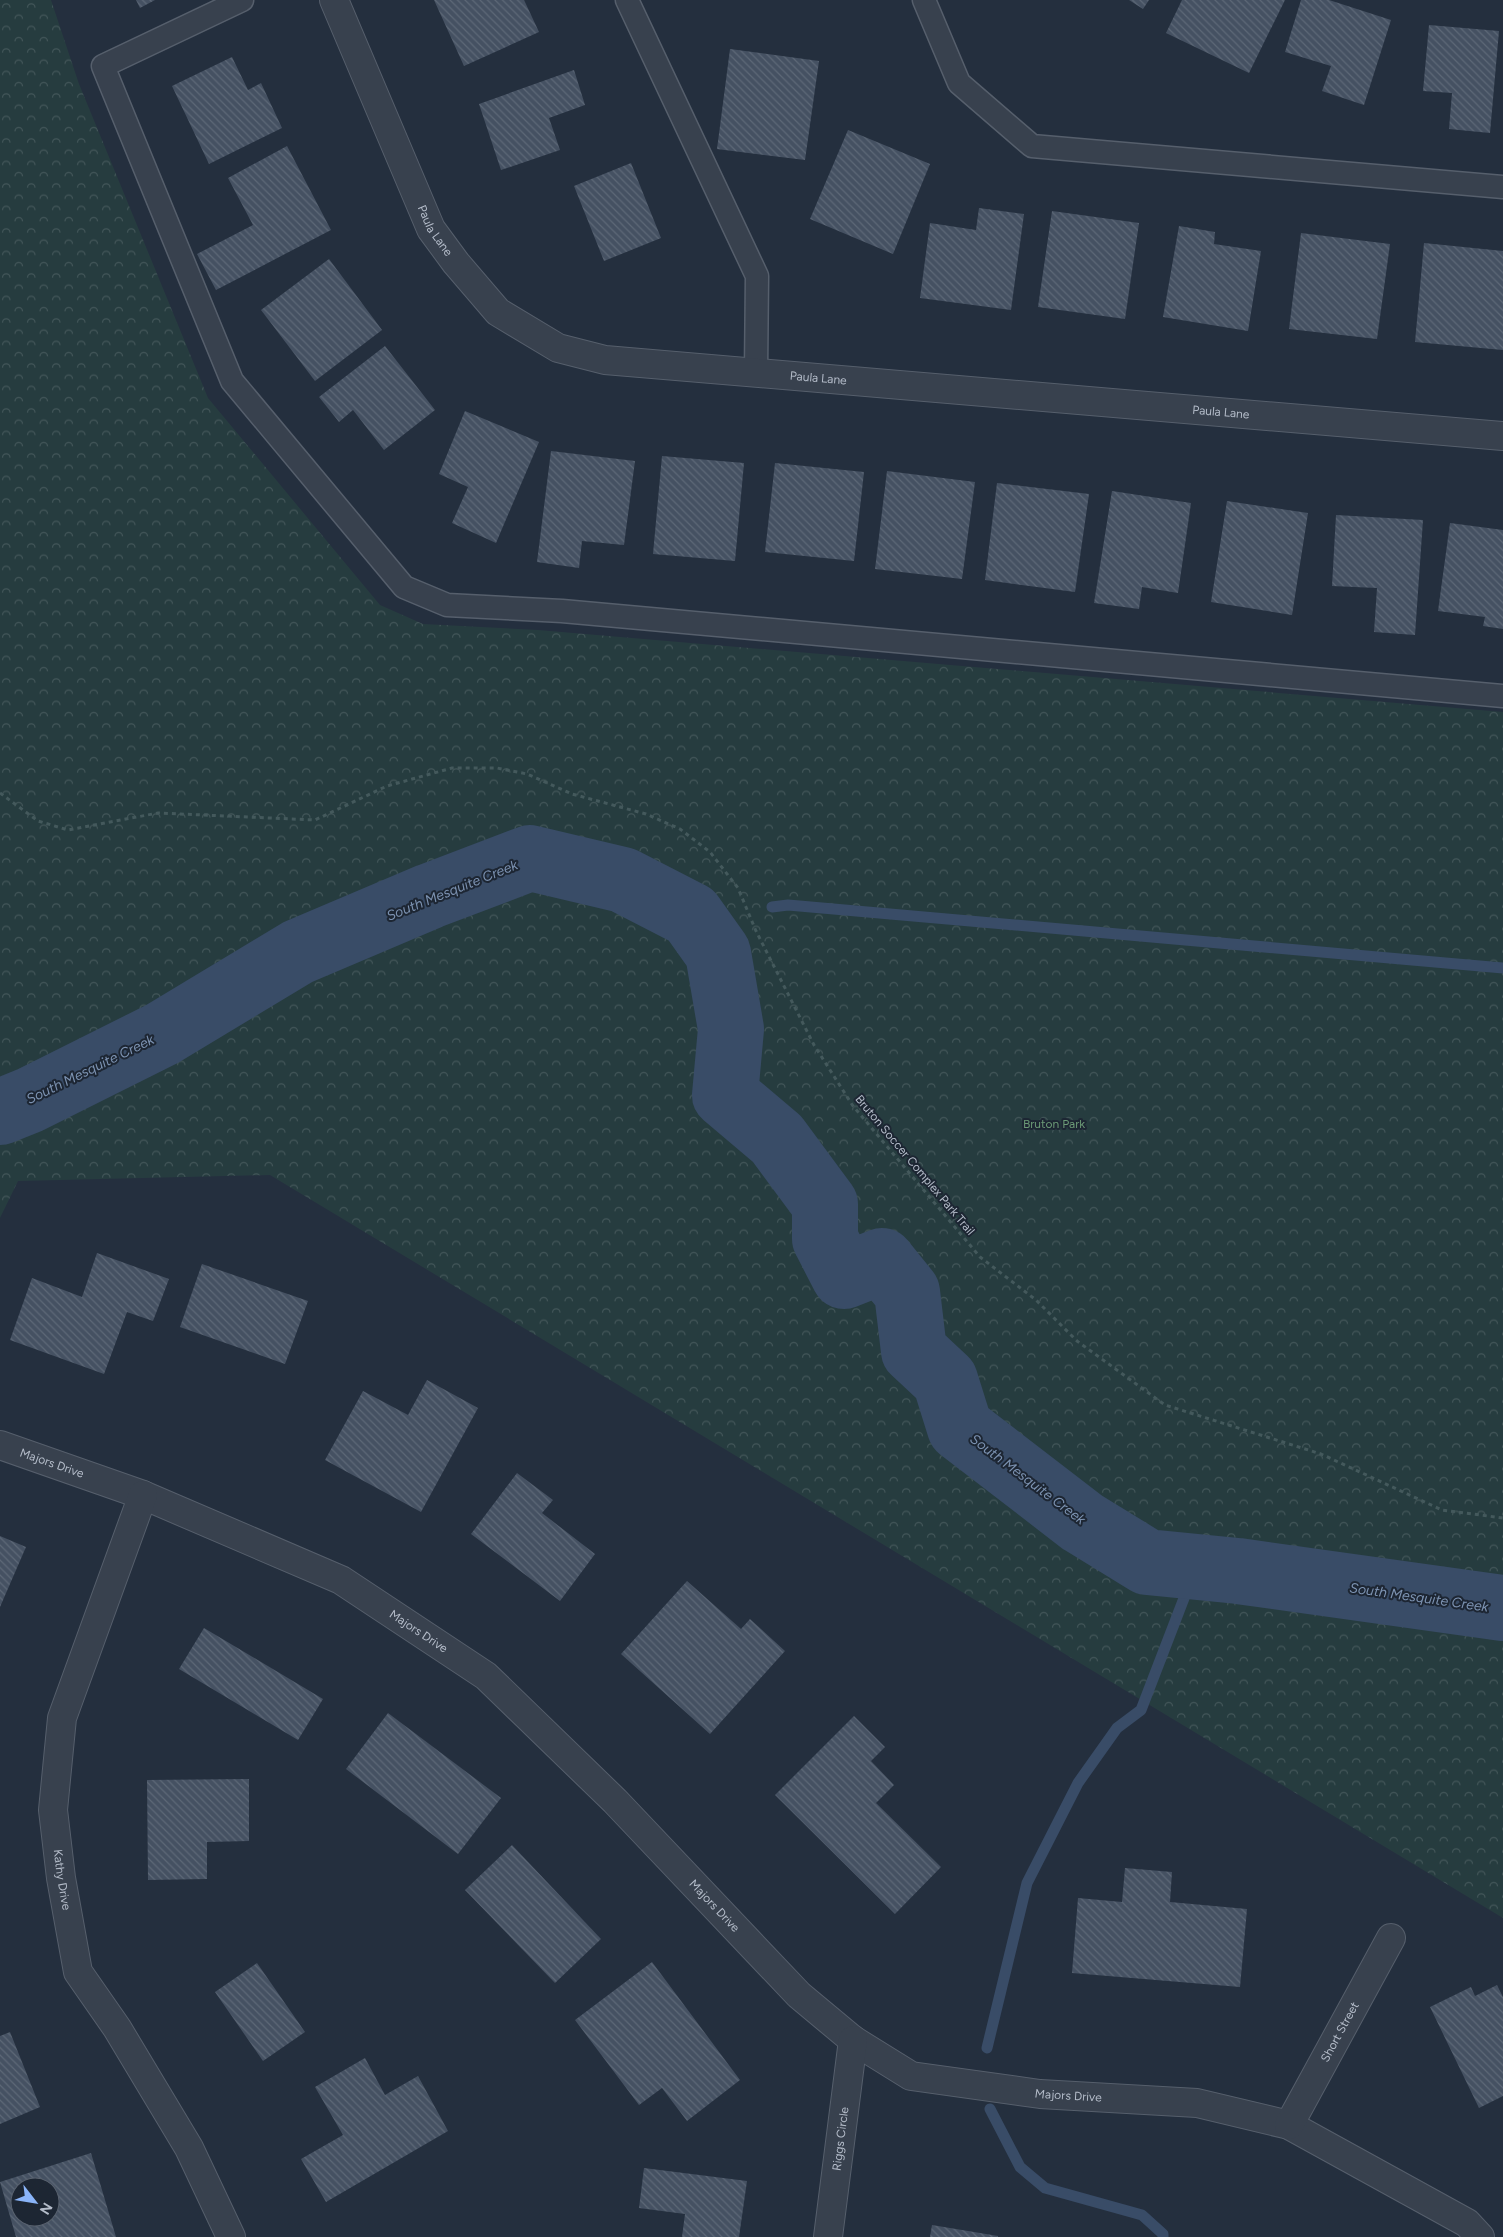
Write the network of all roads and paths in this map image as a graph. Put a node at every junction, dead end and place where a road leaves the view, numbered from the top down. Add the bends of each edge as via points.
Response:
1 (242, 0) edge
2 (334, 0) edge
3 (628, 0) edge
4 (924, 0) edge
5 (1503, 187) edge
6 (756, 372) junction
7 (1503, 436) edge
8 (1503, 696) edge
9 (0, 793) edge
10 (0, 1445) edge
11 (143, 1495) junction
12 (1503, 1518) edge
13 (1390, 1938) dead end
14 (854, 2040) junction
15 (1289, 2125) junction
16 (231, 2237) edge
17 (828, 2237) edge
18 (1480, 2237) edge

1 - 8 lane via 103,66 232,380 404,587 447,605 562,611
2 - 6 street, Paula Lane via 431,229 498,312 558,348 605,360
3 - 6 lane via 757,276
4 - 5 lane via 959,83 1032,146
6 - 7 street, Paula Lane
9 - 12 path, Bruton Soccer Complex Park Trail via 38,821 68,830 158,813 315,820 387,786 452,768 497,768 527,774 572,794 646,814 680,829 710,852 738,888 756,931 814,1045 853,1106 980,1257 1036,1300 1077,1341 1165,1405 1321,1454 1442,1510
10 - 11 street, Majors Drive
11 - 14 street, Majors Drive via 341,1580 486,1676 615,1801 799,1995
11 - 16 street, Kathy Drive via 62,1718 53,1810 61,1878 78,1972 117,2028 189,2148
13 - 15 street, Short Street
14 - 15 street, Majors Drive via 911,2076 1040,2094 1197,2103
14 - 17 street, Riggs Circle
15 - 18 street, Majors Drive via 1467,2223

